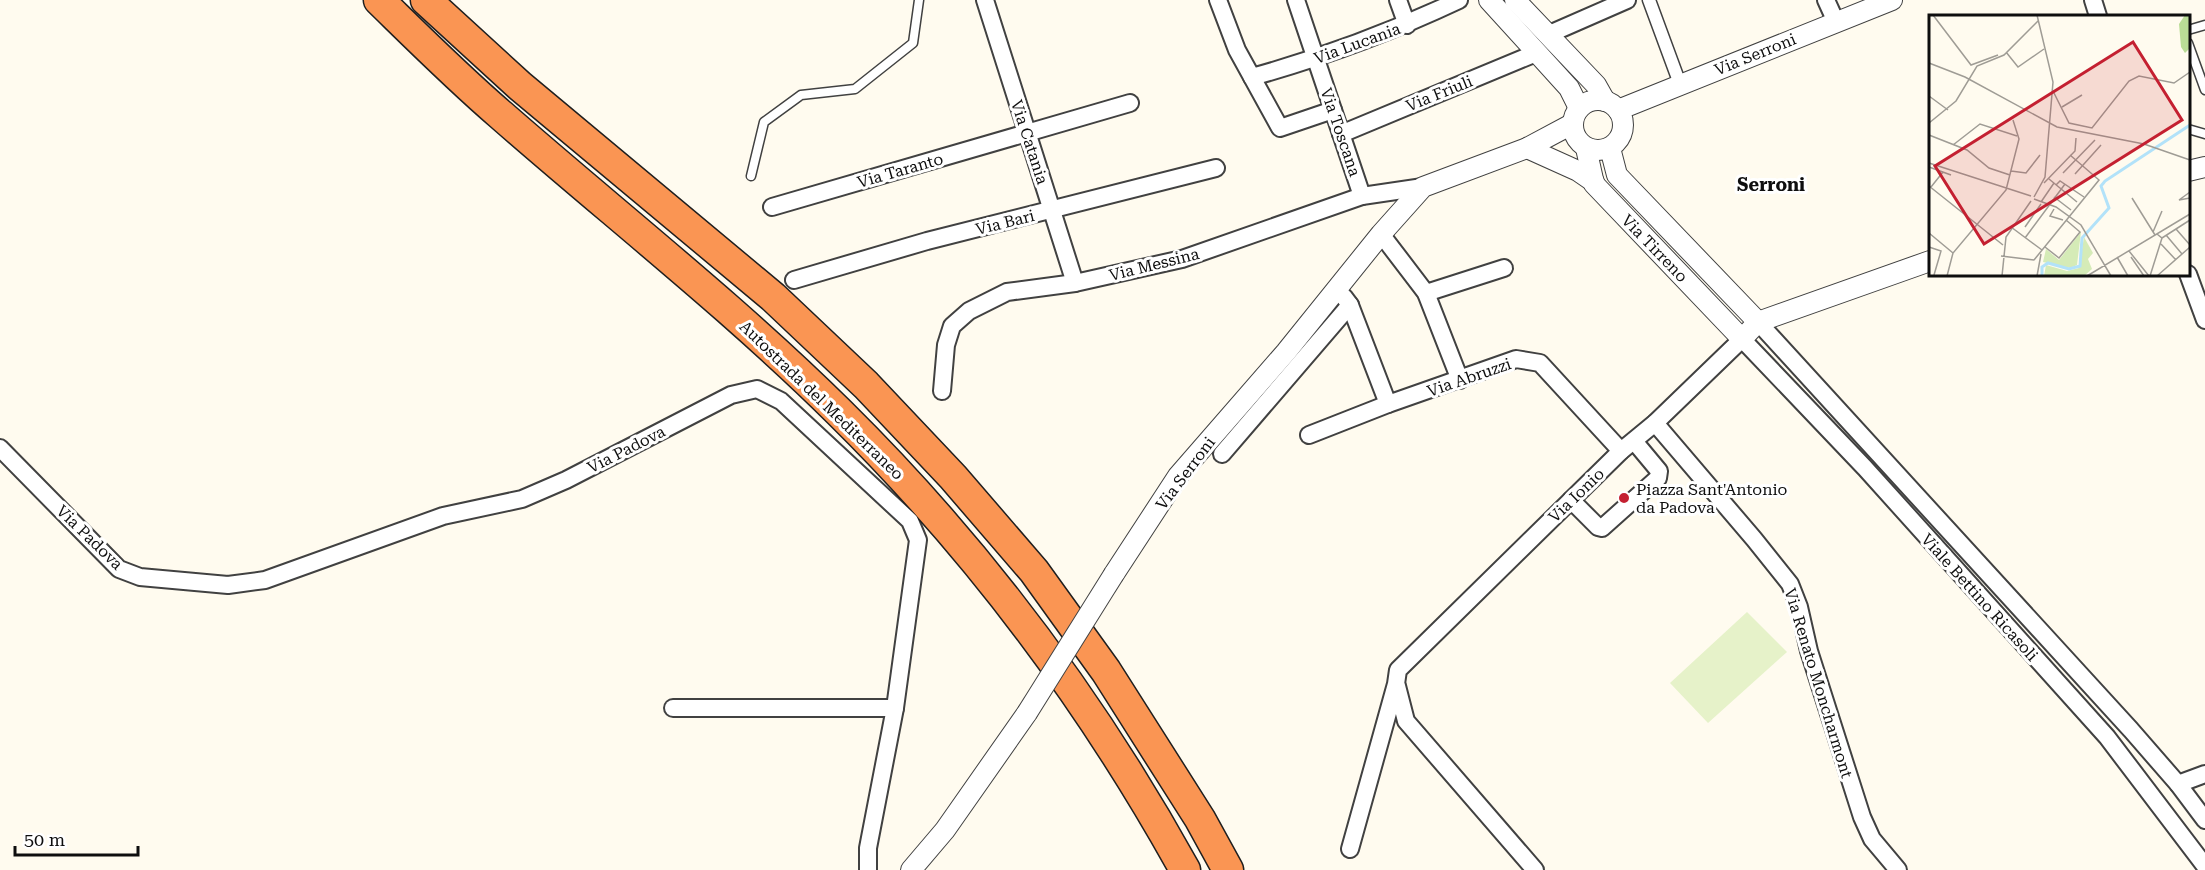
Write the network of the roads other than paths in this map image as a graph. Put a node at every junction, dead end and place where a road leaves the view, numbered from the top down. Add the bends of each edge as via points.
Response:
1 (426, 0) edge
2 (919, 0) edge
3 (985, 0) edge
4 (1218, 0) edge
5 (1296, 0) edge
6 (1398, 0) edge
7 (1459, 0) edge
8 (1489, 0) edge
9 (1515, 0) edge
10 (1627, 0) edge
11 (1649, 0) edge
12 (1826, 0) edge
13 (1892, 0) edge
14 (2093, 0) edge
15 (387, 8) edge
16 (2098, 15) edge
17 (1836, 22) junction
18 (1407, 25) junction
19 (2205, 25) edge
20 (2190, 29) edge
21 (1547, 35) junction
22 (2190, 49) edge
23 (1536, 53) junction
24 (1316, 59) junction
25 (1252, 77) junction
26 (1680, 84) junction
27 (2205, 90) edge
28 (1130, 103) dead end
29 (1611, 105) junction
30 (1333, 110) junction
31 (1576, 116) junction
32 (2190, 130) edge
33 (1027, 133) junction
34 (1341, 134) junction
35 (2205, 134) edge
36 (1583, 146) junction
37 (1527, 148) junction
38 (1610, 148) junction
39 (2205, 167) edge
40 (1216, 168) dead end
41 (2190, 171) edge
42 (751, 176) dead end
43 (1594, 182) junction
44 (1423, 187) junction
45 (1362, 195) junction
46 (772, 207) dead end
47 (1052, 210) junction
48 (1381, 234) junction
49 (1929, 261) edge
50 (1504, 268) dead end
51 (2189, 276) edge
52 (794, 280) dead end
53 (1075, 283) junction
54 (1339, 288) junction
55 (1426, 293) junction
56 (1350, 305) junction
57 (2205, 320) edge
58 (1758, 322) junction
59 (1742, 339) junction
60 (1460, 380) junction
61 (942, 391) dead end
62 (1388, 404) junction
63 (1655, 423) junction
64 (1310, 435) dead end
65 (1627, 446) junction
66 (0, 448) edge
67 (1222, 454) dead end
68 (1571, 500) junction
69 (1396, 684) junction
70 (673, 708) dead end
71 (895, 708) junction
72 (2205, 774) edge
73 (2178, 784) junction
74 (2205, 820) edge
75 (1350, 849) dead end
76 (2205, 866) edge
77 (868, 870) edge
78 (911, 870) edge
79 (1185, 870) edge
80 (1228, 870) edge
81 (1535, 870) edge
82 (1898, 870) edge

1 - 80 highway via 520,86 773,297 953,477 1034,571 1106,670
2 - 42 lane via 913,44 891,62 855,89 801,95 764,122
3 - 33 street, Via Catania
4 - 25 street
5 - 24 street, Via Toscana
6 - 18 street
7 - 18 street, Via Lucania
8 - 23 street
9 - 21 street
10 - 21 street
11 - 26 street
12 - 17 street
13 - 17 street, Via Serroni
14 - 16 street
15 - 79 highway, Autostrada del Mediterraneo via 498,113 747,325 840,412 925,502 1004,594 1075,692
17 - 26 street, Via Serroni
18 - 24 street, Via Lucania
19 - 20 lane
21 - 29 street
22 - 27 lane
23 - 31 street via 1569,88
23 - 34 street, Via Friuli
24 - 25 street, Via Lucania
24 - 30 street, Via Toscana
25 - 30 street via 1280,128
26 - 29 street, Via Serroni
28 - 33 street, Via Taranto
29 - 31 street via 1593,100
29 - 38 street via 1623,125 1622,134
30 - 34 street, Via Toscana
31 - 36 street via 1574,136
31 - 37 street, Via Serroni
32 - 35 lane
33 - 46 street, Via Taranto
33 - 47 street, Via Catania
34 - 45 street, Via Toscana
36 - 37 street, Via Serroni
36 - 38 street via 1597,151
36 - 43 street
37 - 43 street
37 - 44 street, Via Serroni
38 - 58 street, Via Tirreno via 1617,175
39 - 41 street
40 - 47 street, Via Bari
43 - 59 street, Via Tirreno
44 - 45 street, Via Messina
44 - 48 street, Via Serroni
45 - 53 street, Via Messina via 1182,259
47 - 52 street, Via Bari
47 - 53 street, Via Catania
48 - 54 street, Via Serroni
48 - 55 street
49 - 58 street, Via Ionio
50 - 55 street
51 - 57 street
53 - 61 street, Via Messina via 1007,292 969,311 952,326 946,345
54 - 56 street
54 - 78 street, Via Serroni, bridge via 1178,476 1027,713 945,830
55 - 60 street
56 - 62 street
56 - 67 street
58 - 59 street, Via Ionio
58 - 73 street, Viale Bettino Ricasoli
59 - 63 street, Via Ionio
59 - 76 street, Viale Bettino Ricasoli via 1865,468 2107,737
60 - 62 street, Via Abruzzi
60 - 65 street, Via Abruzzi via 1516,360 1540,363
62 - 64 street, Via Abruzzi
63 - 65 street, Via Ionio
63 - 82 street, Via Renato Moncharmont via 1790,584 1862,817 1872,839
65 - 68 street, Via Ionio
65 - 68 street via 1659,471 1658,478 1602,528
66 - 71 street, Via Padova via 119,569 140,577 228,585 265,580 443,516 522,499 731,395 757,389 781,401 910,521 918,540
68 - 69 street, Via Ionio via 1398,670
69 - 75 street, Via Ionio
69 - 81 street via 1406,722
70 - 71 street
71 - 77 street, Via Padova via 868,848
72 - 73 street
73 - 74 street, Viale Bettino Ricasoli

